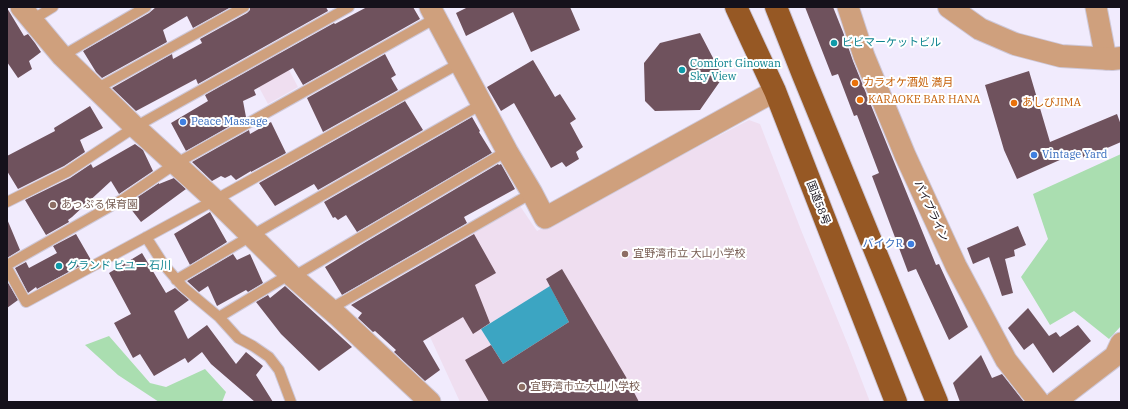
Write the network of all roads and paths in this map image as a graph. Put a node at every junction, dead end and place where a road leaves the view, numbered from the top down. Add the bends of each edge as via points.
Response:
1 (54, 7) edge
2 (146, 7) edge
3 (244, 7) edge
4 (349, 7) edge
5 (736, 7) edge
6 (776, 7) edge
7 (848, 7) edge
8 (949, 7) edge
9 (1096, 7) edge
10 (433, 12) edge
11 (26, 13) edge
12 (62, 56) junction
13 (1113, 58) edge
14 (460, 63) junction
15 (96, 89) junction
16 (774, 91) junction
17 (482, 104) junction
18 (135, 127) junction
19 (507, 151) junction
20 (175, 164) junction
21 (532, 193) junction
22 (214, 200) junction
23 (7, 202) edge
24 (146, 236) junction
25 (252, 236) junction
26 (7, 265) edge
27 (7, 268) edge
28 (292, 275) junction
29 (176, 280) junction
30 (330, 309) junction
31 (219, 317) junction
32 (1121, 343) edge
33 (291, 402) edge
34 (430, 402) edge
35 (896, 402) edge
36 (937, 402) edge
37 (1039, 402) edge
38 (1055, 402) edge

1 - 11 lane
2 - 12 lane
3 - 15 lane
4 - 18 lane
5 - 16 highway, 国道58号
6 - 36 highway
7 - 37 street, パイプライン via 864,56 905,155 956,266 1006,360
8 - 13 street via 980,29 1015,44 1061,56
9 - 13 street
10 - 14 street
10 - 20 lane
11 - 12 street
12 - 15 street
14 - 17 street
14 - 22 lane
15 - 18 street
16 - 21 street via 545,218
16 - 35 highway, 国道58号
17 - 19 street
17 - 25 lane
18 - 20 street
18 - 23 lane via 68,172
19 - 21 street
19 - 28 lane
20 - 22 street
20 - 26 lane via 125,198
21 - 30 lane
22 - 24 lane
22 - 25 street
24 - 27 lane via 26,302
24 - 29 lane
25 - 28 street
25 - 29 lane
28 - 30 street
28 - 31 lane
29 - 31 lane
30 - 34 street
31 - 33 lane via 238,338 269,358 279,370
32 - 38 street via 1115,356

